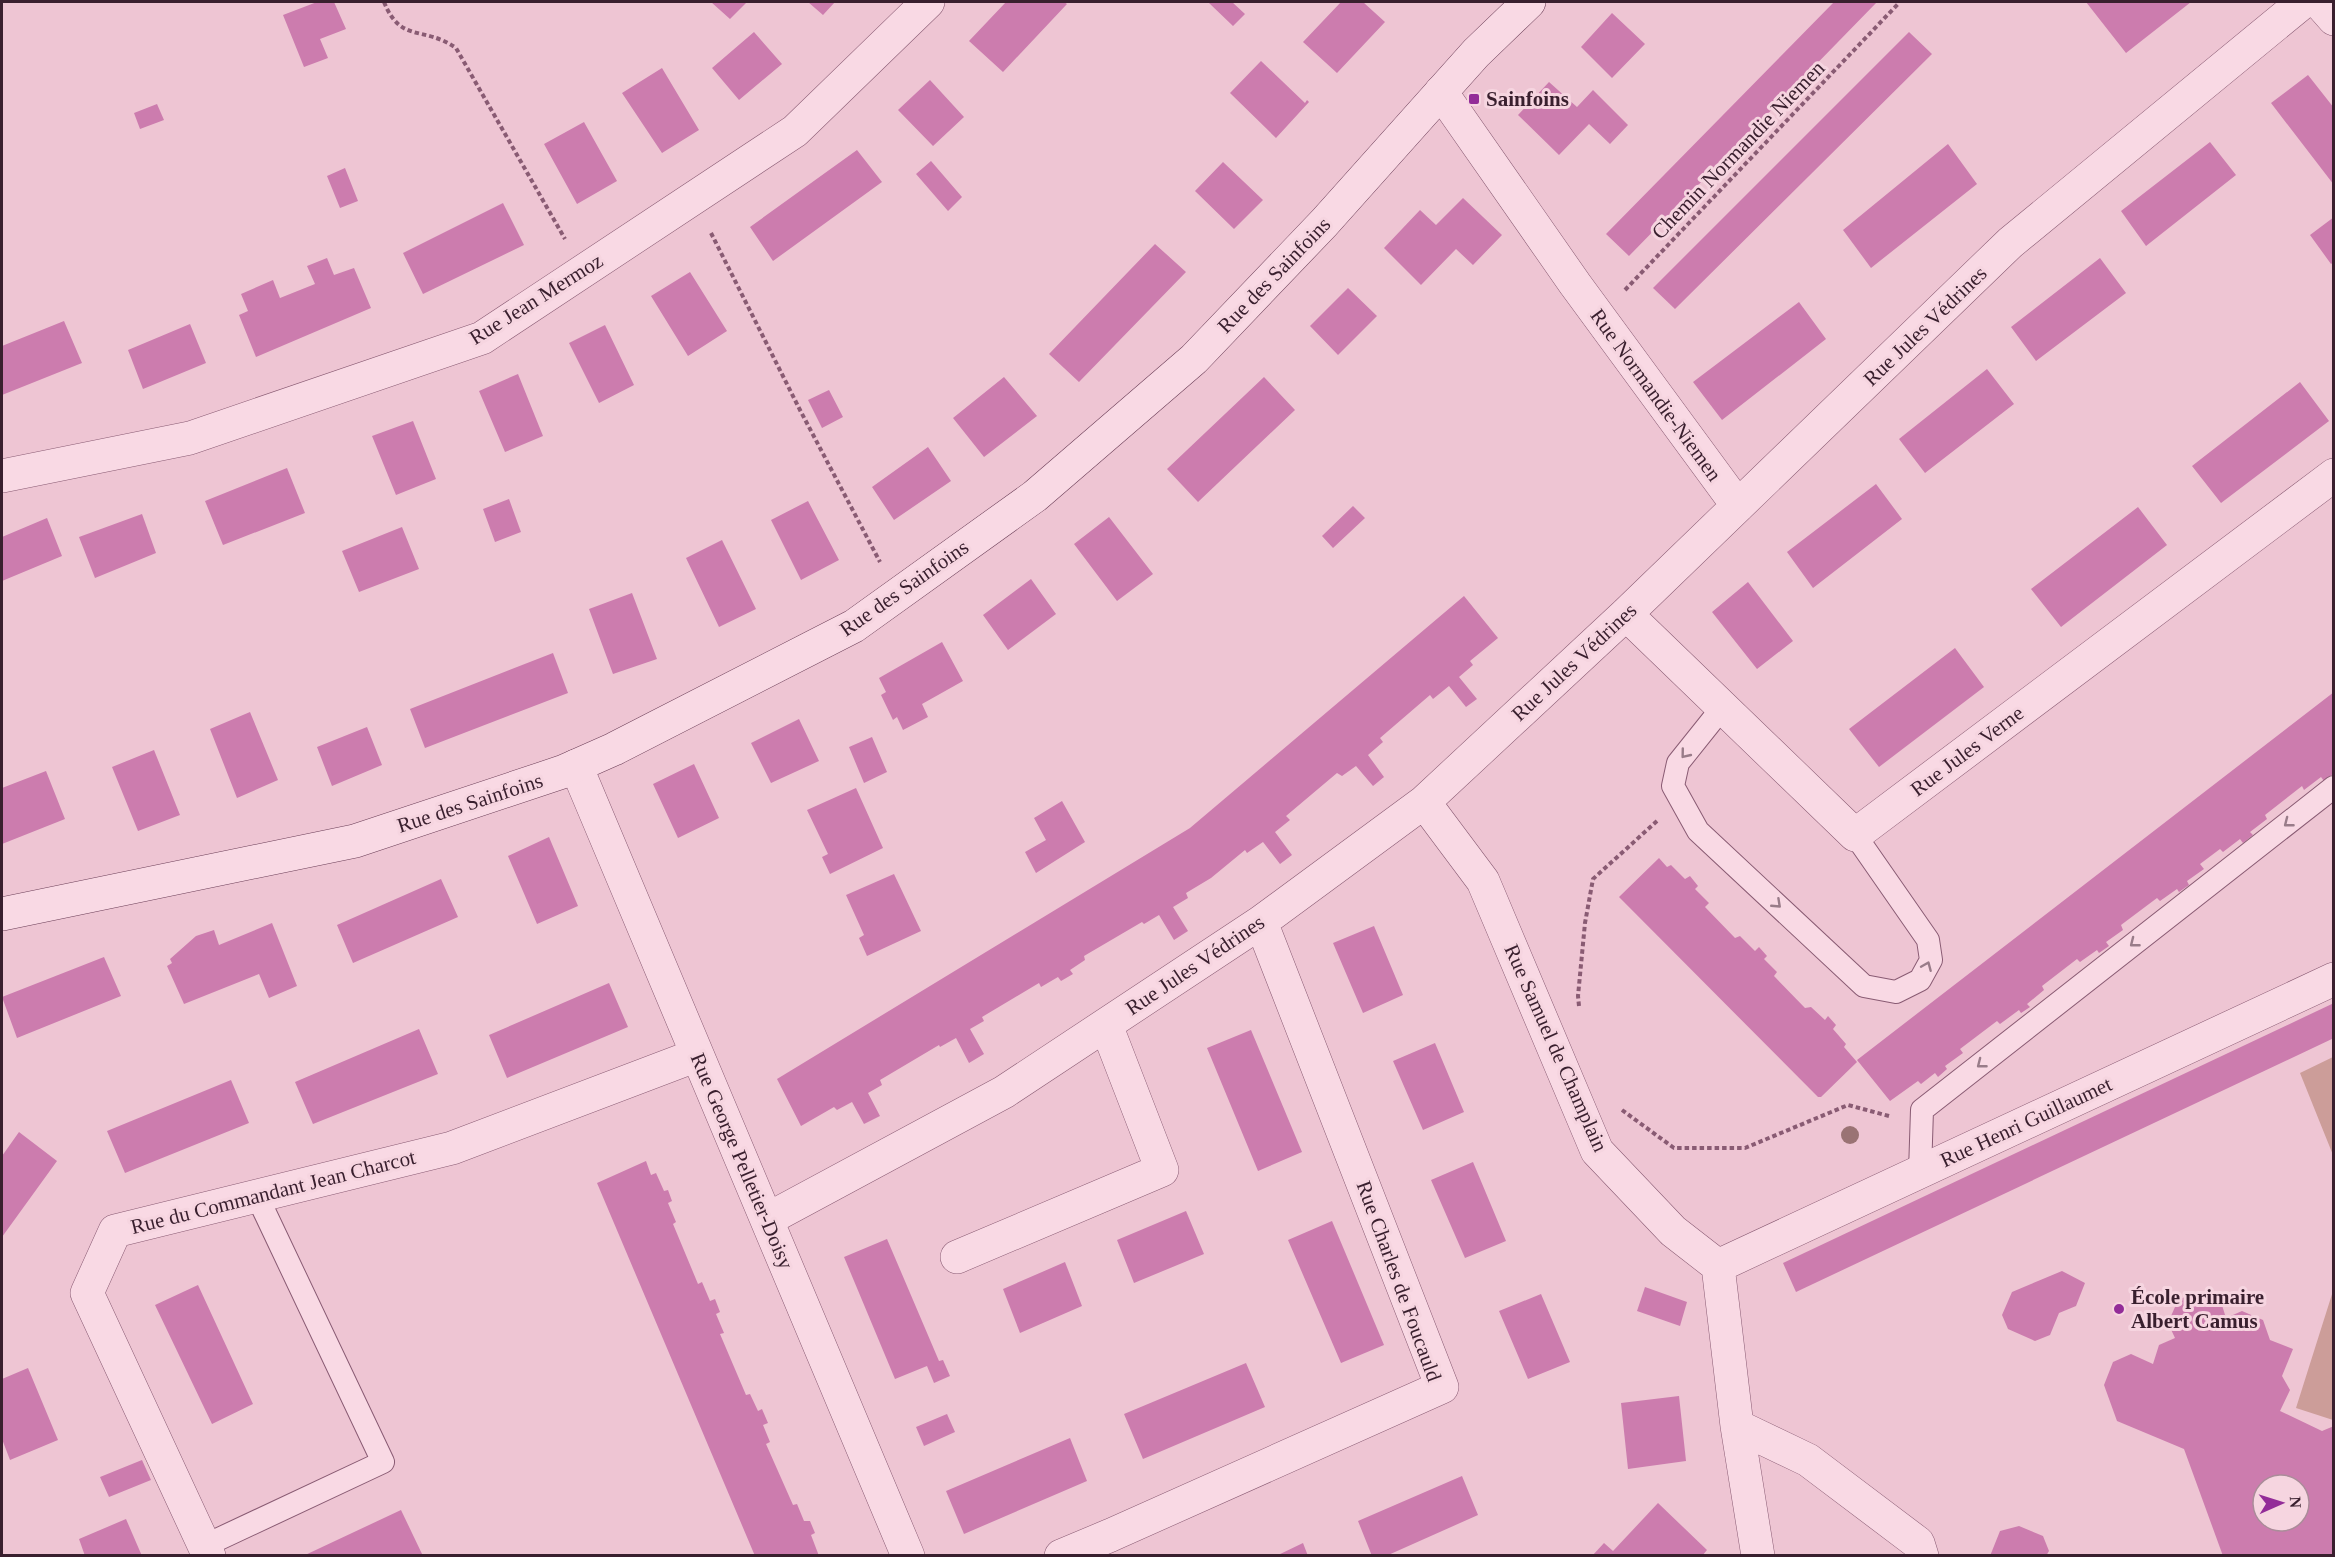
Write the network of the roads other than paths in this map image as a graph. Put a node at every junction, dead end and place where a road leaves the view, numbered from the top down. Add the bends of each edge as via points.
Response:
1 (928, 2) edge
2 (1529, 2) edge
3 (2302, 2) edge
4 (2319, 2) edge
5 (2334, 19) edge
6 (1442, 92) junction
7 (2, 476) edge
8 (2331, 481) edge
9 (1738, 506) junction
10 (1626, 614) junction
11 (1722, 708) junction
12 (576, 766) junction
13 (2334, 787) edge
14 (1424, 802) junction
15 (1855, 835) junction
16 (2, 914) edge
17 (1261, 922) junction
18 (2334, 978) edge
19 (1106, 1025) junction
20 (697, 1055) junction
21 (1920, 1172) junction
22 (257, 1196) junction
23 (768, 1220) junction
24 (957, 1257) dead end
25 (1718, 1266) junction
26 (1737, 1426) junction
27 (1112, 1545) edge
28 (207, 1551) edge
29 (909, 1556) edge
30 (1061, 1556) edge
31 (1758, 1556) edge
32 (1922, 1556) edge

1 - 7 street, Rue Jean Mermoz via 795,131 482,338 190,438
2 - 6 street, Rue des Sainfoins
3 - 9 street, Rue Jules Védrines via 2010,243
4 - 5 street
6 - 9 street, Rue Normandie-Niemen via 1575,284
6 - 12 street, Rue des Sainfoins via 1324,223 1194,358 1035,496 854,626
8 - 15 street, Rue Jules Verne
9 - 10 street, Rue Jules Védrines
10 - 11 street
10 - 14 street, Rue Jules Védrines
11 - 15 street
11 -> 15 lane via 1678,763 1673,786 1698,831 1864,986 1896,992 1920,980 1931,960 1928,940
12 - 16 street, Rue des Sainfoins via 355,841
12 - 20 street, Rue George Pelletier-Doisy
13 -> 21 lane via 1922,1110
14 - 17 street, Rue Jules Védrines
14 - 25 street, Rue Samuel de Champlain via 1484,881 1597,1151 1673,1231
17 - 19 street, Rue Jules Védrines
17 - 27 street, Rue Charles de Foucauld via 1442,1387
18 - 21 street, Rue Henri Guillaumet
19 - 23 street, Rue Jules Védrines via 1004,1092
19 - 24 street via 1162,1170
20 - 22 street, Rue du Commandant Jean Charcot via 452,1148
20 - 23 street, Rue George Pelletier-Doisy
21 - 25 street, Rue Henri Guillaumet
22 - 28 lane via 383,1462
22 - 28 street, Rue du Commandant Jean Charcot via 115,1231 87,1293
23 - 29 street, Rue George Pelletier-Doisy
25 - 26 street
26 - 31 street
26 - 32 street via 1808,1460 1918,1543
27 - 30 street, Rue Charles de Foucauld

